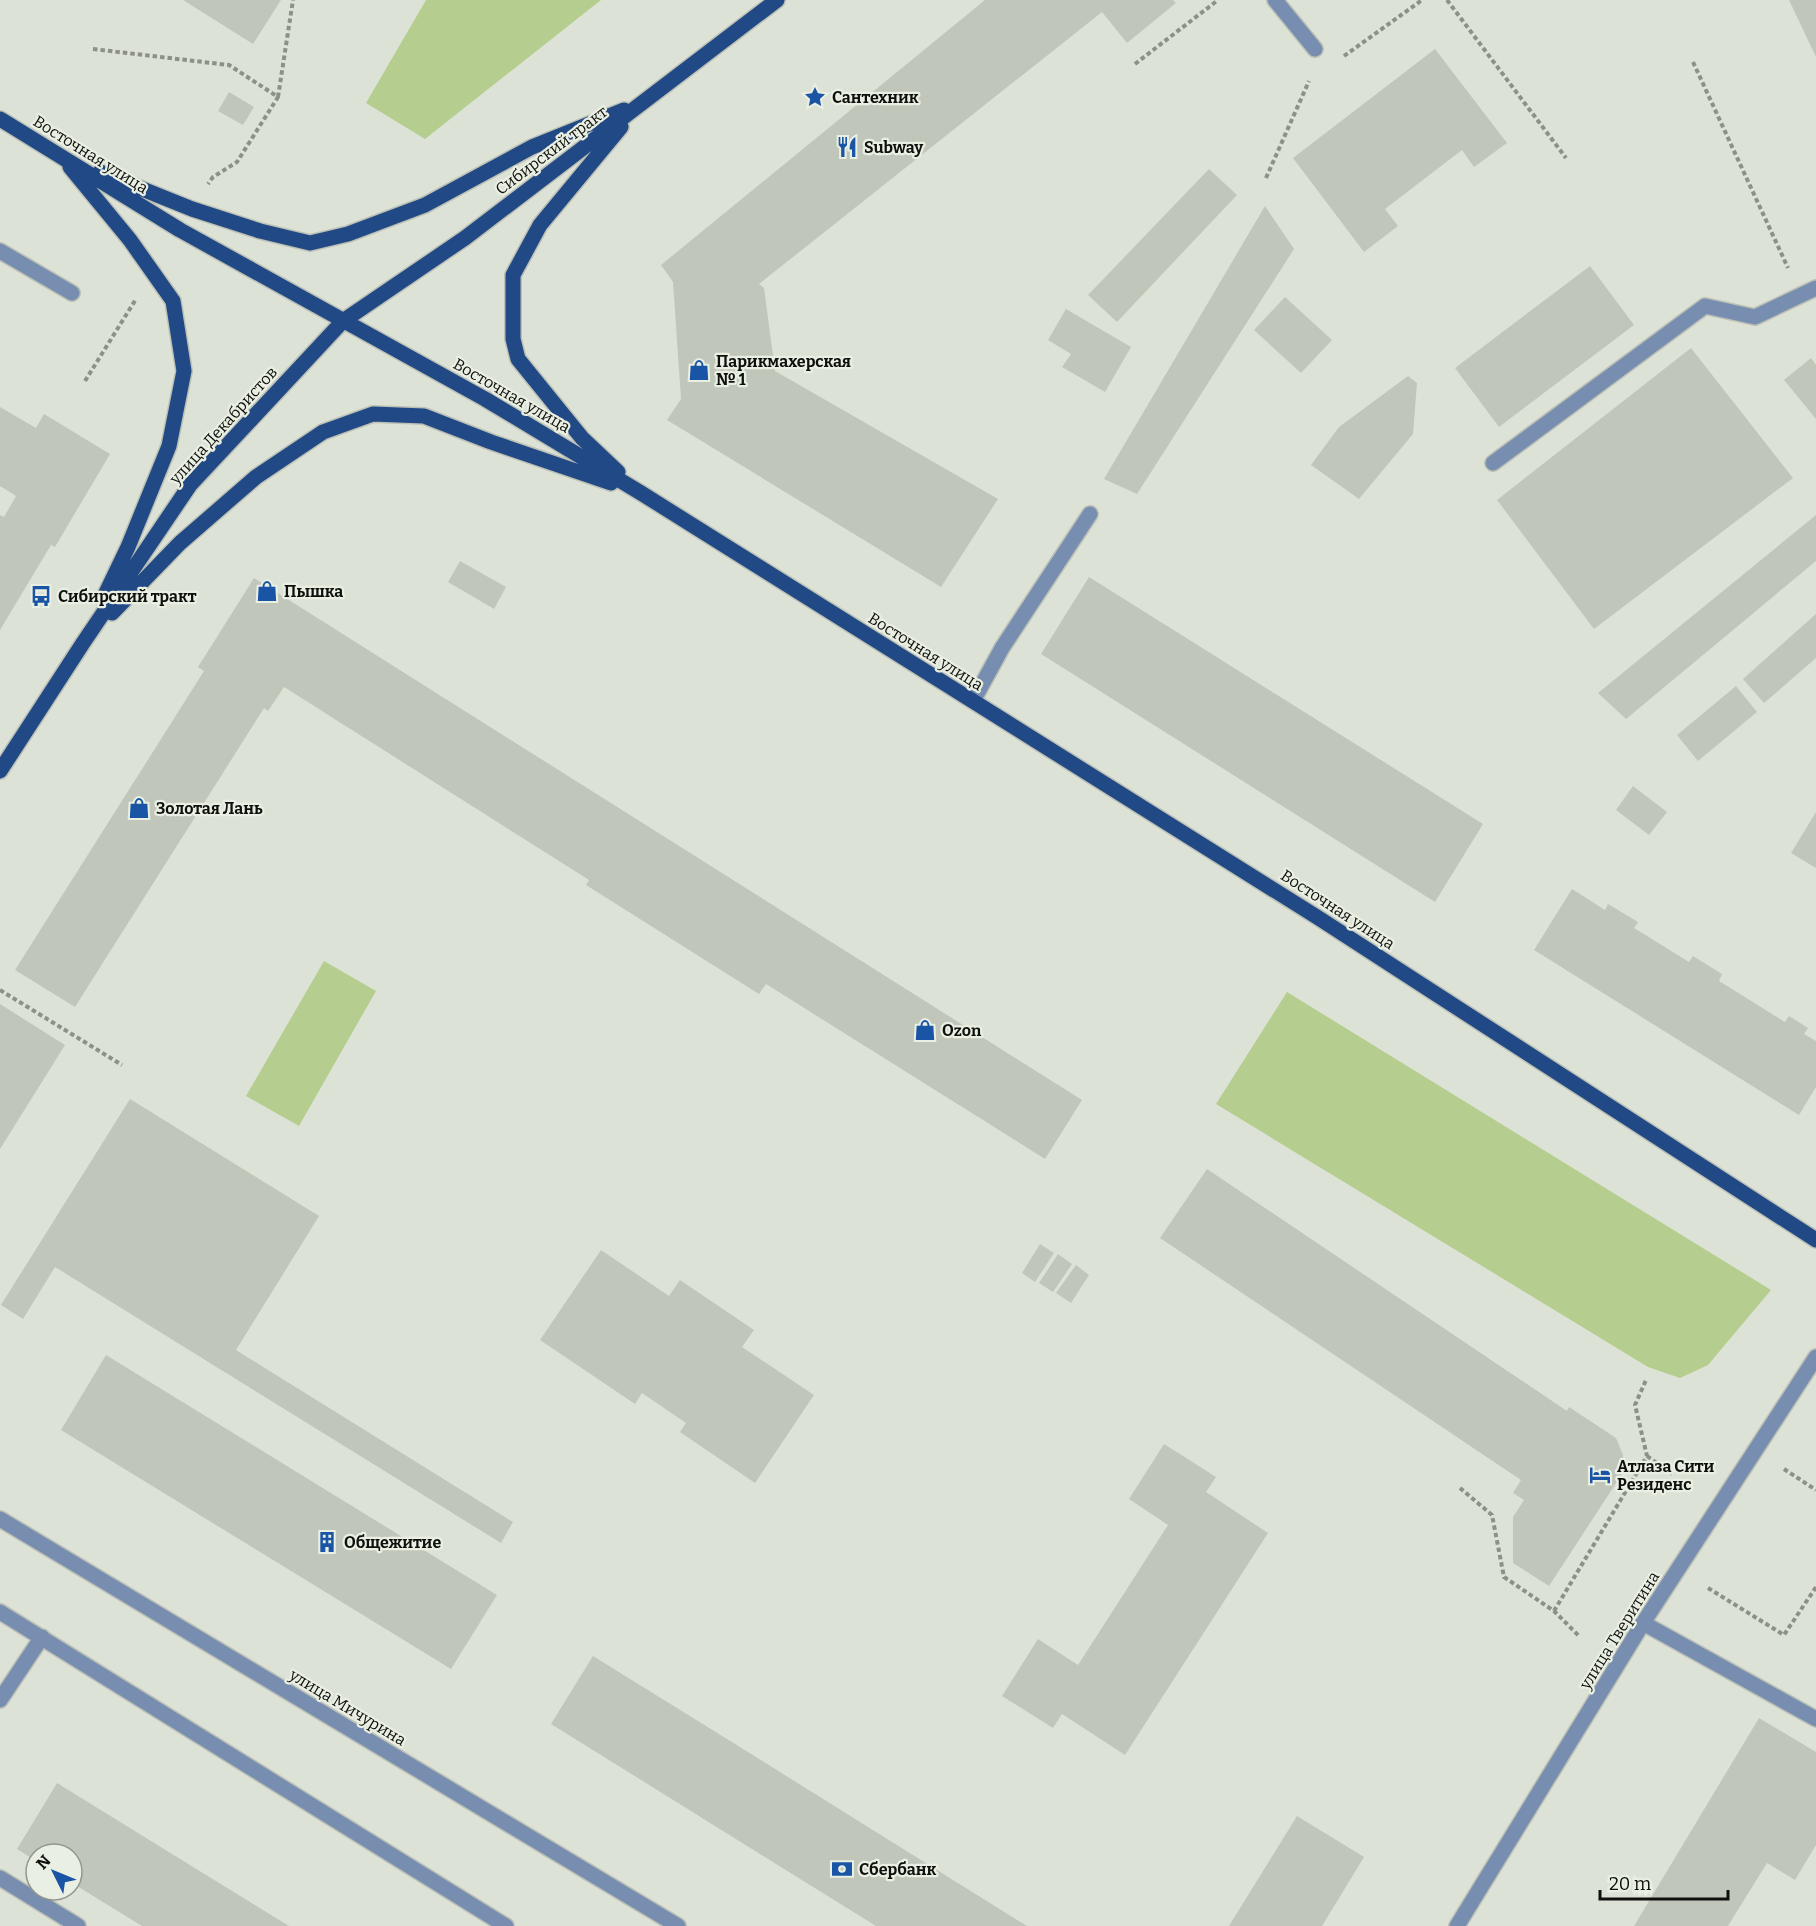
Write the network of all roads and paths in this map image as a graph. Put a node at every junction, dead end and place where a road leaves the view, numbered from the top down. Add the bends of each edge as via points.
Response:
1 (293, 0) edge
2 (777, 0) edge
3 (1218, 0) edge
4 (1275, 0) edge
5 (1447, 0) edge
6 (93, 49) dead end
7 (1315, 49) dead end
8 (1693, 62) dead end
9 (1135, 64) dead end
10 (1309, 81) dead end
11 (278, 97) junction
12 (643, 102) junction
13 (0, 119) edge
14 (62, 157) junction
15 (1566, 158) dead end
16 (213, 177) dead end
17 (1266, 178) dead end
18 (0, 250) edge
19 (1816, 288) edge
20 (72, 293) dead end
21 (1801, 296) junction
22 (343, 321) junction
23 (1493, 462) dead end
24 (641, 493) junction
25 (1090, 514) dead end
26 (83, 643) junction
27 (973, 701) junction
28 (0, 771) edge
29 (0, 990) edge
30 (122, 1065) dead end
31 (1816, 1240) edge
32 (1816, 1357) edge
33 (1646, 1380) dead end
34 (1647, 1456) junction
35 (1784, 1469) dead end
36 (1671, 1474) dead end
37 (1460, 1488) dead end
38 (1816, 1490) edge
39 (0, 1519) edge
40 (1816, 1587) edge
41 (1708, 1588) dead end
42 (1554, 1611) junction
43 (0, 1612) edge
44 (1643, 1623) junction
45 (42, 1637) junction
46 (1580, 1637) dead end
47 (0, 1700) edge
48 (1816, 1719) edge
49 (0, 1878) edge
50 (78, 1926) edge
51 (506, 1926) edge
52 (678, 1926) edge
53 (1457, 1926) edge

1 - 11 path
2 - 12 main road, Сибирский тракт
3 - 9 path
4 - 7 street
5 - 15 path
6 - 11 path via 229,65
8 - 21 path
10 - 17 path
11 - 16 path via 237,162
12 - 14 main road via 532,147 425,206 348,234 310,243 192,209
12 - 22 main road, Сибирский тракт via 465,238
12 - 24 main road via 540,225 513,275 513,339 518,359 582,438
13 - 14 main road, Восточная улица
14 - 22 main road, Восточная улица via 180,230
14 - 26 main road via 130,240 173,301 184,371 169,446
18 - 20 street
19 - 21 street
21 - 23 street via 1755,317 1705,306
22 - 24 main road, Восточная улица via 485,399
22 - 26 main road, улица Декабристов via 190,485
24 - 26 main road via 424,416 373,414 323,432 256,477 180,543
24 - 27 main road, Восточная улица
25 - 27 street via 1002,648
26 - 28 main road, улица Декабристов
27 - 31 main road, Восточная улица via 1317,917
29 - 30 path
32 - 44 street, улица Тверитина
33 - 34 path via 1635,1405
34 - 36 path
34 - 42 path
35 - 38 path
37 - 42 path via 1492,1515 1504,1577
39 - 52 street, улица Мичурина
40 - 41 path via 1784,1635
42 - 46 path
43 - 45 street
44 - 48 street
44 - 53 street, улица Тверитина
45 - 47 street
45 - 51 street
49 - 50 street

